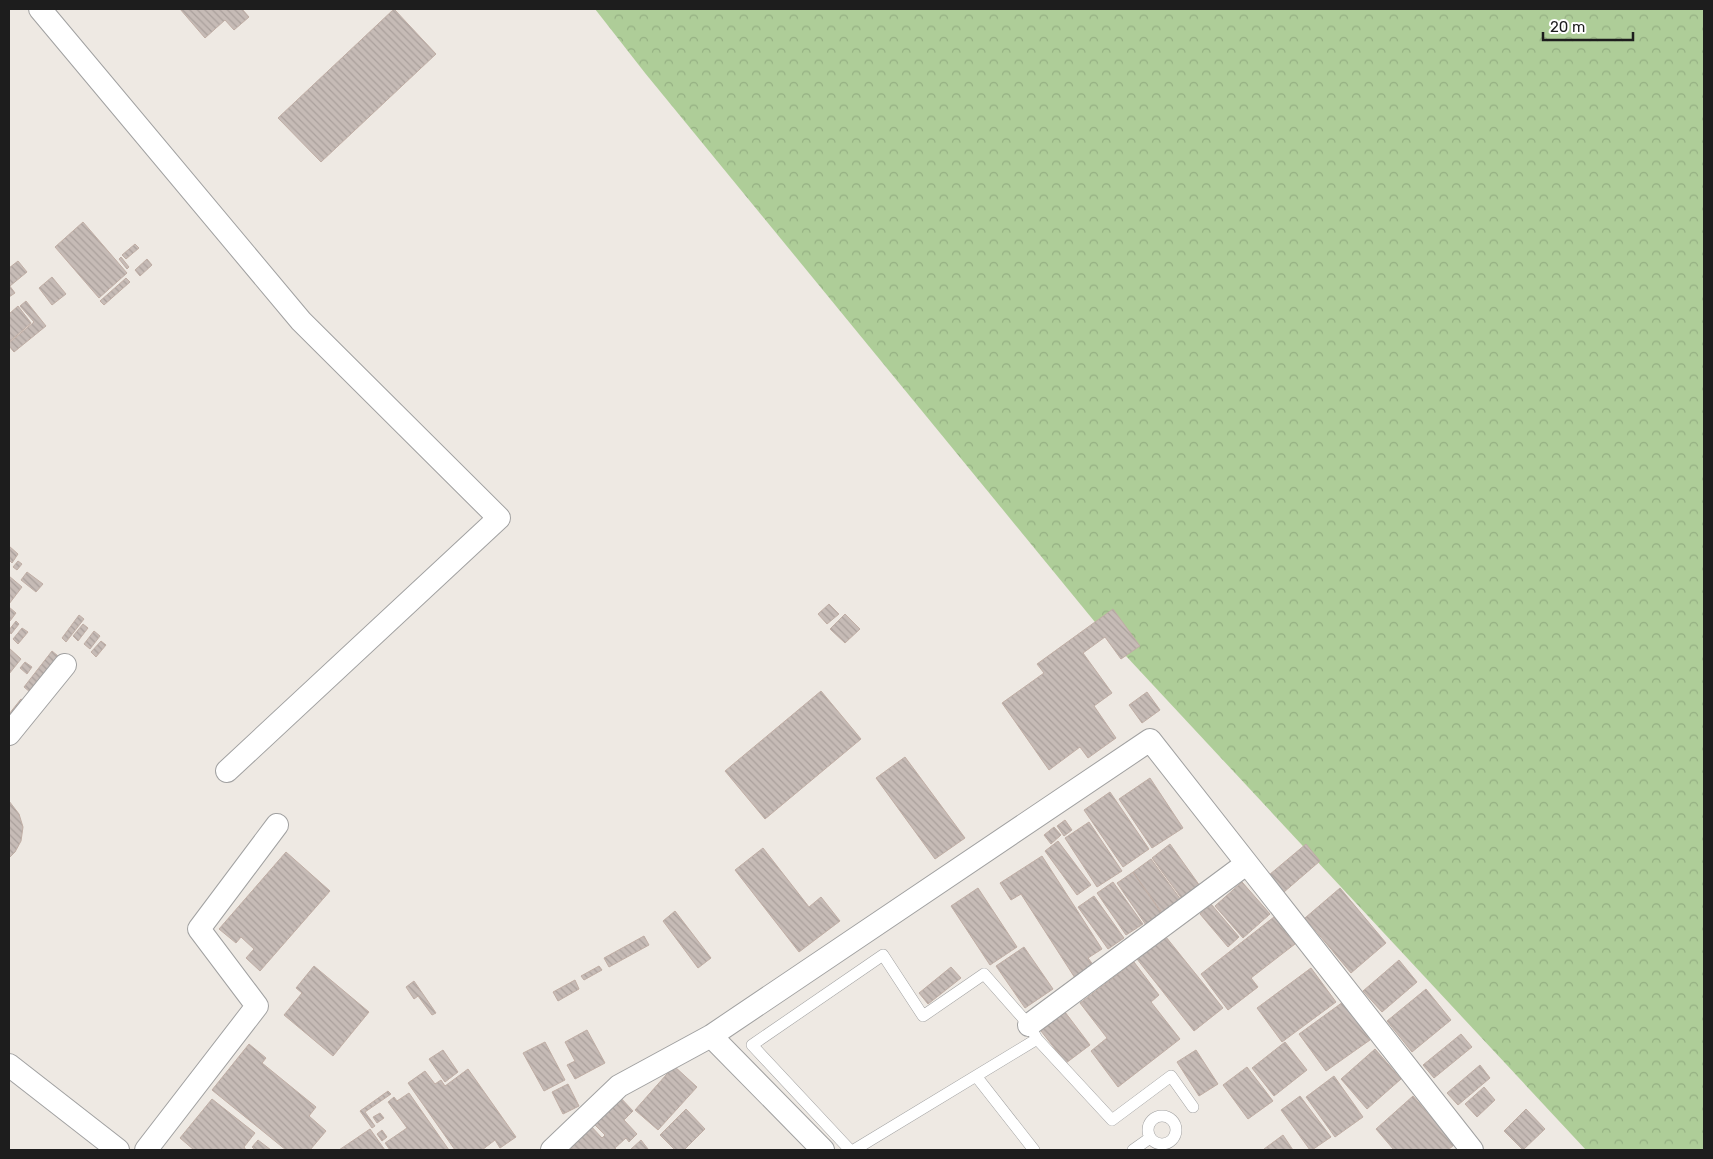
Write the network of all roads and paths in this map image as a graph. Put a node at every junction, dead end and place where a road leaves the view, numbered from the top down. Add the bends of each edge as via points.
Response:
1 (40, 9) edge
2 (65, 665) dead end
3 (9, 734) edge
4 (227, 771) dead end
5 (276, 825) dead end
6 (1246, 864) junction
7 (1033, 1032) junction
8 (711, 1036) junction
9 (9, 1064) edge
10 (976, 1076) junction
11 (1193, 1108) dead end
12 (1150, 1138) dead end
13 (118, 1150) edge
14 (146, 1150) edge
15 (552, 1150) edge
16 (823, 1150) edge
17 (850, 1150) edge
18 (854, 1150) edge
19 (1034, 1150) edge
20 (1133, 1150) edge
21 (1472, 1150) edge

1 - 4 street via 301,321 499,518
2 - 3 street
5 - 14 street via 199,929 257,1006
6 - 7 street
6 - 8 street via 1150,740
6 - 21 street
7 - 10 lane
7 - 11 lane via 1112,1120 1172,1076
7 - 17 lane via 984,974 924,1016 883,955 752,1045
8 - 15 street via 619,1086
8 - 16 street
9 - 13 street
10 - 18 lane
10 - 19 lane
12 - 20 lane

